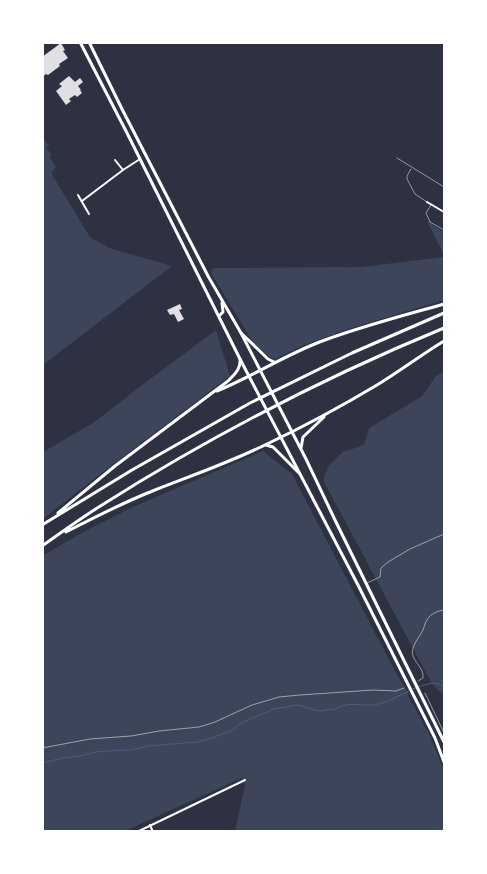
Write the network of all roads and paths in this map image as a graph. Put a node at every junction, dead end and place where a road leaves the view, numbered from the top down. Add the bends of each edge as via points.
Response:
1 (80, 42) edge
2 (89, 42) edge
3 (397, 158) dead end
4 (140, 159) junction
5 (115, 160) dead end
6 (412, 168) junction
7 (122, 170) junction
8 (444, 187) edge
9 (78, 195) dead end
10 (82, 201) junction
11 (427, 202) joint
12 (431, 204) junction
13 (444, 212) edge
14 (89, 214) dead end
15 (178, 217) junction
16 (172, 225) junction
17 (444, 230) edge
18 (205, 269) junction
19 (197, 273) junction
20 (222, 300) junction
21 (444, 304) edge
22 (444, 313) edge
23 (219, 316) junction
24 (444, 328) edge
25 (241, 333) junction
26 (444, 342) edge
27 (240, 359) junction
28 (275, 362) junction
29 (260, 370) junction
30 (249, 376) junction
31 (214, 392) junction
32 (329, 413) junction
33 (292, 432) junction
34 (281, 438) junction
35 (266, 445) junction
36 (301, 448) junction
37 (299, 473) junction
38 (50, 520) junction
39 (42, 525) edge
40 (444, 534) edge
41 (54, 538) junction
42 (42, 546) edge
43 (366, 584) junction
44 (359, 587) junction
45 (444, 610) edge
46 (416, 681) junction
47 (409, 685) junction
48 (422, 693) junction
49 (444, 733) edge
50 (444, 742) edge
51 (42, 748) edge
52 (444, 762) edge
53 (245, 780) dead end
54 (150, 825) junction
55 (137, 832) edge
56 (153, 832) edge

1 - 4 main road
2 - 15 main road
3 - 6 lane
4 - 7 street
4 - 16 main road
5 - 7 street
6 - 8 lane
6 - 11 lane via 407,179 415,194
7 - 10 street
9 - 10 street
10 - 14 street
11 - 12 street
12 - 13 street
12 - 17 lane via 426,213 429,220
15 - 16 main road
15 - 18 main road
16 - 19 main road
18 - 19 main road
18 - 20 main road
19 - 23 main road
20 - 23 main road via 223,312
20 - 25 main road
21 - 28 main road via 324,341
22 - 38 main road via 250,403
23 - 27 main road
24 - 41 main road via 290,398 153,474
25 - 28 main road
25 - 29 main road
26 - 32 main road
27 - 30 main road
27 - 31 main road via 238,371
28 - 29 main road
29 - 30 main road
29 - 33 main road
30 - 31 main road
30 - 34 main road
31 - 38 main road via 115,466
32 - 33 main road
32 - 36 main road via 303,437
33 - 34 main road
33 - 36 main road
34 - 35 main road
34 - 37 main road
35 - 37 main road
35 - 41 main road via 123,503
36 - 43 main road
37 - 44 main road
38 - 39 main road
40 - 43 lane via 388,562 381,568 380,577
41 - 42 main road
43 - 44 main road
43 - 46 main road
44 - 47 main road
45 - 46 path via 430,615 415,644 413,656 423,674
46 - 48 main road
47 - 51 path via 396,691 279,697 199,727 90,739
47 - 52 main road
48 - 49 path
48 - 50 main road
53 - 54 street
54 - 55 street
54 - 56 street

